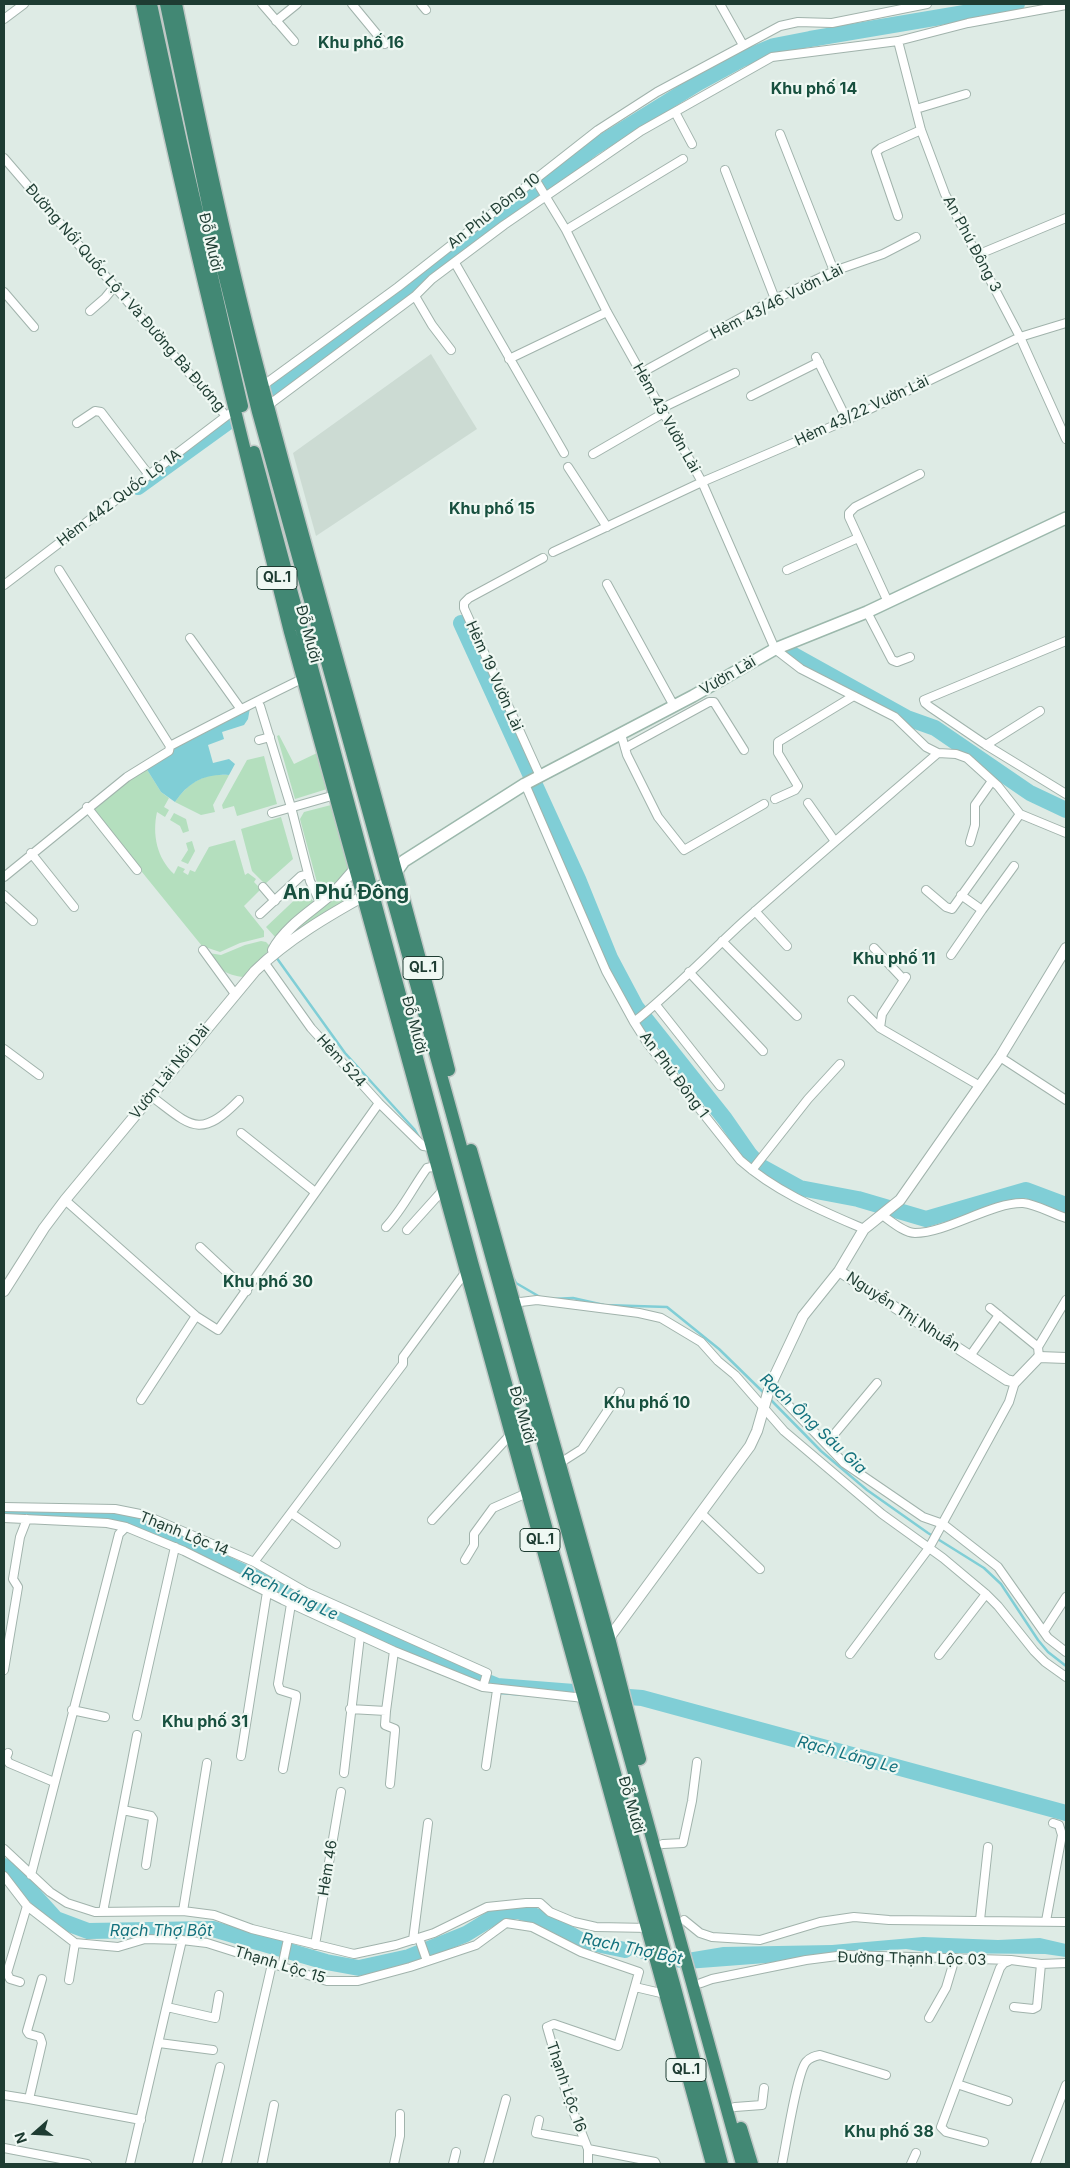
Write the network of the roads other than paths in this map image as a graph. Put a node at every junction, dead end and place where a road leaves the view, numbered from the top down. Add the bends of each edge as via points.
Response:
1 (24, 4) edge
2 (142, 4) edge
3 (152, 4) edge
4 (166, 4) edge
5 (176, 4) edge
6 (262, 4) edge
7 (297, 4) edge
8 (352, 4) edge
9 (720, 4) edge
10 (927, 4) edge
11 (1066, 5) edge
12 (4, 19) edge
13 (276, 20) junction
14 (294, 41) dead end
15 (898, 41) junction
16 (385, 44) dead end
17 (744, 45) junction
18 (966, 94) dead end
19 (916, 109) junction
20 (674, 112) junction
21 (921, 130) junction
22 (780, 134) dead end
23 (692, 144) dead end
24 (4, 158) edge
25 (683, 159) dead end
26 (725, 170) dead end
27 (536, 180) junction
28 (545, 194) junction
29 (898, 216) dead end
30 (1066, 218) edge
31 (566, 230) junction
32 (916, 237) dead end
33 (977, 255) junction
34 (455, 263) junction
35 (834, 271) junction
36 (114, 287) junction
37 (4, 292) edge
38 (415, 296) junction
39 (775, 300) junction
40 (90, 311) dead end
41 (607, 312) junction
42 (1066, 323) edge
43 (34, 327) dead end
44 (1020, 337) junction
45 (451, 350) dead end
46 (509, 359) junction
47 (641, 373) junction
48 (735, 373) dead end
49 (258, 389) junction
50 (751, 396) dead end
51 (263, 409) junction
52 (234, 410) junction
53 (661, 411) junction
54 (847, 420) junction
55 (77, 423) dead end
56 (1066, 440) edge
57 (564, 453) dead end
58 (593, 454) dead end
59 (568, 467) dead end
60 (920, 474) dead end
61 (149, 475) junction
62 (702, 482) junction
63 (1066, 518) edge
64 (607, 527) junction
65 (858, 538) junction
66 (553, 552) dead end
67 (543, 558) dead end
68 (59, 570) dead end
69 (787, 570) dead end
70 (607, 584) dead end
71 (4, 585) edge
72 (888, 602) junction
73 (867, 612) junction
74 (190, 638) dead end
75 (1066, 641) edge
76 (775, 649) junction
77 (910, 656) dead end
78 (304, 678) junction
79 (852, 697) junction
80 (260, 706) dead end
81 (674, 706) junction
82 (240, 708) junction
83 (1040, 711) dead end
84 (621, 734) junction
85 (270, 737) junction
86 (259, 740) dead end
87 (986, 745) junction
88 (170, 746) junction
89 (625, 748) junction
90 (744, 750) dead end
91 (938, 753) junction
92 (533, 780) junction
93 (992, 781) junction
94 (1066, 794) edge
95 (335, 795) junction
96 (774, 799) dead end
97 (808, 803) dead end
98 (764, 804) dead end
99 (87, 807) junction
100 (291, 808) junction
101 (272, 813) dead end
102 (1020, 814) junction
103 (1066, 833) edge
104 (834, 840) junction
105 (970, 842) dead end
106 (31, 853) junction
107 (1014, 866) dead end
108 (393, 868) junction
109 (361, 869) junction
110 (137, 870) dead end
111 (308, 874) junction
112 (4, 877) edge
113 (262, 887) dead end
114 (926, 890) dead end
115 (368, 893) junction
116 (4, 895) edge
117 (961, 895) junction
118 (275, 900) junction
119 (320, 902) junction
120 (74, 907) dead end
121 (982, 910) junction
122 (755, 911) junction
123 (260, 914) dead end
124 (33, 921) dead end
125 (722, 941) junction
126 (787, 946) dead end
127 (874, 948) dead end
128 (1066, 948) edge
129 (203, 950) dead end
130 (951, 955) dead end
131 (268, 959) junction
132 (689, 972) junction
133 (234, 994) junction
134 (852, 1000) dead end
135 (654, 1007) junction
136 (796, 1016) dead end
137 (638, 1019) junction
138 (880, 1028) junction
139 (4, 1049) edge
140 (763, 1051) dead end
141 (1000, 1057) junction
142 (840, 1064) dead end
143 (39, 1076) dead end
144 (720, 1086) dead end
145 (980, 1086) junction
146 (151, 1096) junction
147 (239, 1100) dead end
148 (1066, 1100) edge
149 (379, 1104) junction
150 (241, 1133) dead end
151 (431, 1147) junction
152 (436, 1166) junction
153 (754, 1168) junction
154 (443, 1190) junction
155 (315, 1192) junction
156 (65, 1200) junction
157 (884, 1214) junction
158 (1066, 1218) edge
159 (386, 1227) dead end
160 (407, 1230) dead end
161 (864, 1230) junction
162 (200, 1247) dead end
163 (469, 1267) junction
164 (839, 1271) junction
165 (4, 1291) edge
166 (247, 1291) junction
167 (1066, 1300) edge
168 (510, 1304) junction
169 (990, 1308) dead end
170 (998, 1315) junction
171 (196, 1316) junction
172 (1038, 1352) junction
173 (970, 1356) junction
174 (1066, 1358) edge
175 (1014, 1382) junction
176 (876, 1383) dead end
177 (769, 1389) junction
178 (620, 1392) dead end
179 (141, 1400) dead end
180 (764, 1404) junction
181 (511, 1434) junction
182 (826, 1444) junction
183 (560, 1464) junction
184 (527, 1493) junction
185 (4, 1507) edge
186 (291, 1513) junction
187 (701, 1513) junction
188 (4, 1518) edge
189 (27, 1519) junction
190 (432, 1520) dead end
191 (126, 1526) junction
192 (942, 1526) junction
193 (192, 1536) junction
194 (336, 1544) dead end
195 (930, 1546) junction
196 (175, 1547) junction
197 (184, 1551) junction
198 (465, 1560) dead end
199 (254, 1562) junction
200 (760, 1569) dead end
201 (267, 1592) junction
202 (986, 1594) junction
203 (1066, 1597) edge
204 (291, 1604) junction
205 (1044, 1631) junction
206 (360, 1636) junction
207 (604, 1641) junction
208 (394, 1651) junction
209 (1066, 1652) edge
210 (850, 1654) dead end
211 (939, 1655) dead end
212 (4, 1670) edge
213 (1066, 1677) edge
214 (483, 1688) junction
215 (497, 1690) junction
216 (584, 1698) junction
217 (350, 1709) junction
218 (72, 1710) junction
219 (386, 1711) junction
220 (137, 1716) dead end
221 (105, 1717) dead end
222 (138, 1735) dead end
223 (8, 1753) dead end
224 (241, 1756) dead end
225 (697, 1762) dead end
226 (207, 1763) dead end
227 (486, 1766) dead end
228 (283, 1769) dead end
229 (344, 1773) dead end
230 (54, 1782) junction
231 (390, 1784) dead end
232 (341, 1792) dead end
233 (123, 1810) junction
234 (428, 1823) dead end
235 (1053, 1823) dead end
236 (663, 1844) junction
237 (988, 1847) dead end
238 (4, 1850) edge
239 (146, 1865) dead end
240 (31, 1875) junction
241 (4, 1876) edge
242 (27, 1906) junction
243 (183, 1911) junction
244 (103, 1912) junction
245 (980, 1920) junction
246 (1046, 1921) junction
247 (1066, 1922) edge
248 (682, 1925) junction
249 (651, 1930) junction
250 (288, 1939) junction
251 (416, 1939) junction
252 (182, 1940) junction
253 (75, 1943) junction
254 (315, 1945) junction
255 (955, 1958) junction
256 (1011, 1960) junction
257 (427, 1961) junction
258 (1066, 1963) edge
259 (272, 1964) junction
260 (1041, 1964) junction
261 (282, 1967) junction
262 (42, 1979) dead end
263 (69, 1980) dead end
264 (698, 1980) junction
265 (20, 1982) dead end
266 (635, 1987) junction
267 (669, 1989) junction
268 (219, 1994) dead end
269 (167, 2007) junction
270 (1014, 2008) dead end
271 (929, 2018) dead end
272 (159, 2043) junction
273 (213, 2050) dead end
274 (220, 2067) dead end
275 (886, 2075) dead end
276 (957, 2084) junction
277 (1066, 2085) edge
278 (764, 2088) dead end
279 (4, 2095) edge
280 (29, 2099) junction
281 (506, 2099) dead end
282 (1008, 2101) dead end
283 (274, 2105) dead end
284 (735, 2107) junction
285 (400, 2114) dead end
286 (141, 2120) junction
287 (539, 2120) dead end
288 (984, 2142) dead end
289 (587, 2145) junction
290 (4, 2148) edge
291 (456, 2152) dead end
292 (916, 2153) dead end
293 (87, 2164) edge
294 (130, 2164) edge
295 (197, 2164) edge
296 (226, 2164) edge
297 (262, 2164) edge
298 (394, 2164) edge
299 (453, 2164) edge
300 (488, 2164) edge
301 (588, 2164) edge
302 (656, 2164) edge
303 (712, 2164) edge
304 (722, 2164) edge
305 (742, 2164) edge
306 (752, 2164) edge
307 (782, 2164) edge
308 (911, 2164) edge
309 (1035, 2164) edge

1 - 12 street
2 - 52 highway, Đỗ Mười / QL.1 via 178,175
3 - 52 highway, Đỗ Mười / QL.1
4 - 49 highway, Đỗ Mười / QL.1 via 216,242
5 - 49 highway, Đỗ Mười / QL.1
6 - 13 street
7 - 13 street
8 - 16 street
9 - 17 street
10 - 17 street, An Phú Đông 10 via 832,23 798,22 780,26
11 - 15 street via 968,23
13 - 14 street
15 - 19 street, An Phú Đông 3
15 - 20 street via 772,57
17 - 27 street, An Phú Đông 10 via 657,92 598,130
18 - 19 street
19 - 21 street, An Phú Đông 3
20 - 23 street
20 - 28 street
21 - 29 street via 876,152
21 - 33 street, An Phú Đông 3 via 944,194
22 - 35 street
24 - 36 street, Đường Nối Quốc Lộ 1 Và Đường Bà Đương
25 - 31 street
26 - 39 street
27 - 28 street, Hẻm 43 Vườn Lài
27 - 49 street, An Phú Đông 10 via 398,287
28 - 31 street, Hẻm 43 Vườn Lài
28 - 34 street
30 - 33 street
31 - 41 street, Hẻm 43 Vườn Lài
32 - 35 street, Hẻm 43/46 Vườn Lài via 883,254
33 - 44 street, An Phú Đông 3
34 - 38 street
34 - 46 street
35 - 39 street, Hẻm 43/46 Vườn Lài
36 - 40 street
36 - 52 street, Đường Nối Quốc Lộ 1 Và Đường Bà Đương
37 - 43 street
38 - 45 street
38 - 51 street
39 - 47 street, Hẻm 43/46 Vườn Lài
41 - 46 street
41 - 47 street, Hẻm 43 Vườn Lài
42 - 44 street, Hẻm 43/22 Vườn Lài
44 - 54 street, Hẻm 43/22 Vườn Lài
44 - 56 street, An Phú Đông 3
46 - 57 street
47 - 53 street, Hẻm 43 Vườn Lài
48 - 53 street
49 - 51 highway, Đỗ Mười / QL.1
50 - 54 street via 817,359
51 - 108 highway, Đỗ Mười / QL.1
52 - 61 street, Hẻm 442 Quốc Lộ 1A
52 - 78 highway, Đỗ Mười / QL.1
52 - 109 highway, Đỗ Mười / QL.1
53 - 58 street
53 - 62 street, Hẻm 43 Vườn Lài
54 - 62 street, Hẻm 43/22 Vườn Lài
55 - 61 street via 95,411 101,412
59 - 64 street
60 - 65 street via 851,510 848,517
61 - 71 street, Hẻm 442 Quốc Lộ 1A
62 - 64 street, Hẻm 43/22 Vườn Lài
62 - 76 street, Hẻm 43 Vườn Lài
63 - 72 main road, Vườn Lài
64 - 66 street, Hẻm 43/22 Vườn Lài
65 - 69 street
65 - 72 street
67 - 92 street, Hẻm 19 Vườn Lài via 464,603
68 - 88 street
70 - 81 street
72 - 73 main road, Vườn Lài
73 - 76 main road, Vườn Lài
73 - 77 street via 892,660 897,662
74 - 82 street
75 - 87 street via 924,700
76 - 79 street via 801,669
76 - 81 main road, Vườn Lài
78 - 82 street
78 - 95 highway, Đỗ Mười / QL.1
79 - 91 street via 894,717 926,747
79 - 96 street via 778,742 778,753 798,786 796,790
80 - 85 street
81 - 84 main road, Vườn Lài
82 - 88 street
83 - 87 street
84 - 89 street
84 - 92 main road, Vườn Lài
85 - 86 street
85 - 100 street
87 - 94 street
88 - 99 street via 169,751 138,769
89 - 90 street via 708,702 714,702
89 - 98 street via 658,817 684,850
91 - 93 street via 967,758
91 - 104 street
92 - 108 main road, Vườn Lài
92 - 137 street, An Phú Đông 1 via 606,971
93 - 102 street
93 - 105 street via 975,805 975,825
95 - 100 street
95 - 109 highway, Đỗ Mười / QL.1
97 - 104 street
99 - 106 street
99 - 110 street
100 - 101 street
100 - 111 street
102 - 103 street
102 - 117 street
104 - 122 street
106 - 112 street
106 - 120 street
107 - 121 street
108 - 109 main road, Vườn Lài
108 - 115 main road, Vườn Lài
108 - 168 highway, Đỗ Mười / QL.1
109 - 115 highway, Đỗ Mười / QL.1
109 - 119 street, Vườn Lài
111 - 118 street via 301,876
111 - 119 street
113 - 118 street
114 - 117 street via 946,907 952,908
115 - 131 street, Vườn Lài Nối Dài via 303,932
115 - 151 highway, Đỗ Mười / QL.1
115 - 163 highway, Đỗ Mười / QL.1
116 - 124 street
117 - 121 street
118 - 123 street
119 - 131 street, Vườn Lài via 277,943
121 - 130 street
122 - 125 street
122 - 126 street
125 - 132 street
125 - 136 street
127 - 138 street via 905,979 882,1014
128 - 141 street
129 - 133 street
131 - 133 street, Vườn Lài Nối Dài
131 - 149 street, Hẻm 524 via 311,1028
132 - 135 street
132 - 140 street
133 - 146 street, Vườn Lài Nối Dài
134 - 138 street
135 - 137 street
135 - 144 street
137 - 153 street, An Phú Đông 1 via 648,1044 740,1160
138 - 145 street
139 - 143 street
141 - 145 street
141 - 148 street
142 - 153 street
145 - 157 street via 900,1200
146 - 147 street via 192,1125 203,1125 223,1117
146 - 156 street, Vườn Lài Nối Dài
149 - 151 street, Hẻm 524 via 422,1146
149 - 155 street
150 - 155 street
151 - 152 highway, Đỗ Mười / QL.1
152 - 154 highway, Đỗ Mười / QL.1
152 - 159 street via 427,1168 399,1213
153 - 161 street, An Phú Đông 1 via 790,1196
154 - 160 street
154 - 163 highway, Đỗ Mười / QL.1
155 - 166 street
156 - 165 street, Vườn Lài Nối Dài
156 - 171 street
157 - 158 street via 900,1228 914,1234 1024,1203
157 - 161 street
161 - 164 street
162 - 166 street
163 - 181 highway, Đỗ Mười / QL.1
163 - 186 street via 402,1357 403,1364
163 - 249 highway, Đỗ Mười / QL.1
164 - 173 street, Nguyễn Thị Nhuần
164 - 177 street, Nguyễn Thị Nhuần via 803,1316
166 - 171 street via 218,1330
167 - 172 street
168 - 180 street via 537,1300 661,1318 701,1342
168 - 183 highway, Đỗ Mười / QL.1
168 - 207 highway, Đỗ Mười / QL.1
169 - 170 street
170 - 172 street
170 - 173 street
171 - 179 street
172 - 174 street
172 - 175 street
173 - 175 street, Nguyễn Thị Nhuần
175 - 192 street via 1009,1402
176 - 182 street
177 - 180 street, Nguyễn Thị Nhuần
177 - 182 street
178 - 183 street via 582,1449
180 - 187 street, Nguyễn Thị Nhuần via 750,1446
180 - 195 street via 784,1431 882,1514
181 - 184 highway, Đỗ Mười / QL.1
181 - 190 street
182 - 192 street via 844,1463 923,1518
183 - 207 highway, Đỗ Mười / QL.1
184 - 198 street via 493,1508 474,1534 474,1545
184 - 216 highway, Đỗ Mười / QL.1
185 - 193 street, Thạnh Lộc 14 via 114,1509 145,1516
186 - 194 street
186 - 199 street
187 - 200 street
187 - 207 street, Nguyễn Thị Nhuần
188 - 189 street, Thạnh Lộc 14
189 - 191 street, Thạnh Lộc 14
189 - 212 street via 20,1537 13,1579 18,1587
191 - 196 street, Thạnh Lộc 14
191 - 218 street, Thạnh Lộc 14 via 119,1534
192 - 195 street
192 - 205 street via 998,1567
193 - 197 street
193 - 199 street, Thạnh Lộc 14
195 - 202 street
195 - 210 street
196 - 197 street, Thạnh Lộc 14
196 - 220 street
197 - 201 street, Thạnh Lộc 14
199 - 214 street, Thạnh Lộc 14 via 306,1592 487,1673
201 - 204 street, Thạnh Lộc 14
201 - 224 street
202 - 211 street
202 - 213 street via 1034,1652
203 - 205 street
204 - 206 street, Thạnh Lộc 14
204 - 228 street via 278,1684 280,1690 296,1695 296,1698
205 - 209 street
206 - 208 street, Thạnh Lộc 14
206 - 217 street
207 - 236 highway, Đỗ Mười / QL.1
207 - 248 highway, Đỗ Mười / QL.1
208 - 214 street, Thạnh Lộc 14
208 - 219 street
214 - 215 street, Thạnh Lộc 14
215 - 216 street, Thạnh Lộc 14
215 - 227 street
216 - 249 highway, Đỗ Mười / QL.1
217 - 219 street
217 - 229 street
218 - 221 street
218 - 230 street, Thạnh Lộc 14
219 - 231 street via 385,1725 395,1729
222 - 233 street
223 - 230 street via 9,1763
225 - 236 street via 683,1843
226 - 243 street
230 - 240 street, Thạnh Lộc 14
232 - 254 street, Hẻm 46
233 - 239 street via 153,1819
233 - 244 street
234 - 251 street
235 - 246 street via 1059,1825 1062,1835
236 - 248 highway, Đỗ Mười / QL.1
237 - 245 street
238 - 240 street, Thạnh Lộc 15
240 - 244 street, Thạnh Lộc 15 via 67,1903
241 - 242 street
242 - 253 street
242 - 265 street via 7,1973 10,1979
243 - 244 street, Thạnh Lộc 15
243 - 250 street, Thạnh Lộc 15 via 214,1915
245 - 246 street
245 - 248 street via 854,1917 820,1922 760,1940 712,1937
246 - 247 street
248 - 264 highway, QL.1
249 - 251 street, Thạnh Lộc 15 via 574,1922 550,1912 540,1903 526,1903 487,1907
249 - 267 highway, QL.1
249 - 267 highway, QL.1 via 661,1975
250 - 254 street, Thạnh Lộc 15
250 - 261 street
251 - 254 street, Thạnh Lộc 15 via 354,1954
251 - 257 street
252 - 253 street, Thạnh Lộc 15 via 145,1939 118,1947
252 - 259 street, Thạnh Lộc 15 via 207,1943
252 - 269 street
253 - 263 street
255 - 256 street, Đường Thạnh Lộc 03
255 - 264 street, Đường Thạnh Lộc 03 via 846,1955
255 - 271 street via 946,1988
256 - 260 street, Đường Thạnh Lộc 03
256 - 276 street via 1000,1968
257 - 261 street, Thạnh Lộc 15 via 358,1980 327,1981
257 - 266 street, Thạnh Lộc 15 via 476,1945 506,1923 532,1927 581,1952 639,1972
258 - 260 street, Đường Thạnh Lộc 03
259 - 261 street, Thạnh Lộc 15
259 - 296 street
260 - 270 street via 1038,2008
262 - 280 street via 27,2031 40,2037 42,2043
264 - 284 highway, QL.1
264 - 305 highway, QL.1
266 - 267 street
266 - 289 street, Thạnh Lộc 16 via 618,2046 554,2024 547,2026 567,2096
267 - 303 highway, QL.1
267 - 304 highway, QL.1
268 - 269 street via 215,2018
269 - 272 street
272 - 273 street
272 - 286 street
274 - 295 street
275 - 307 street via 820,2055 812,2057 805,2063
276 - 282 street
276 - 288 street via 941,2127 946,2132
277 - 309 street
278 - 284 street via 762,2106
279 - 280 street
280 - 286 street
281 - 300 street
283 - 297 street
284 - 306 highway, QL.1
285 - 298 street via 400,2136
286 - 294 street
287 - 289 street via 536,2133
289 - 301 street, Thạnh Lộc 16
289 - 302 street
290 - 293 street
291 - 299 street
292 - 308 street

